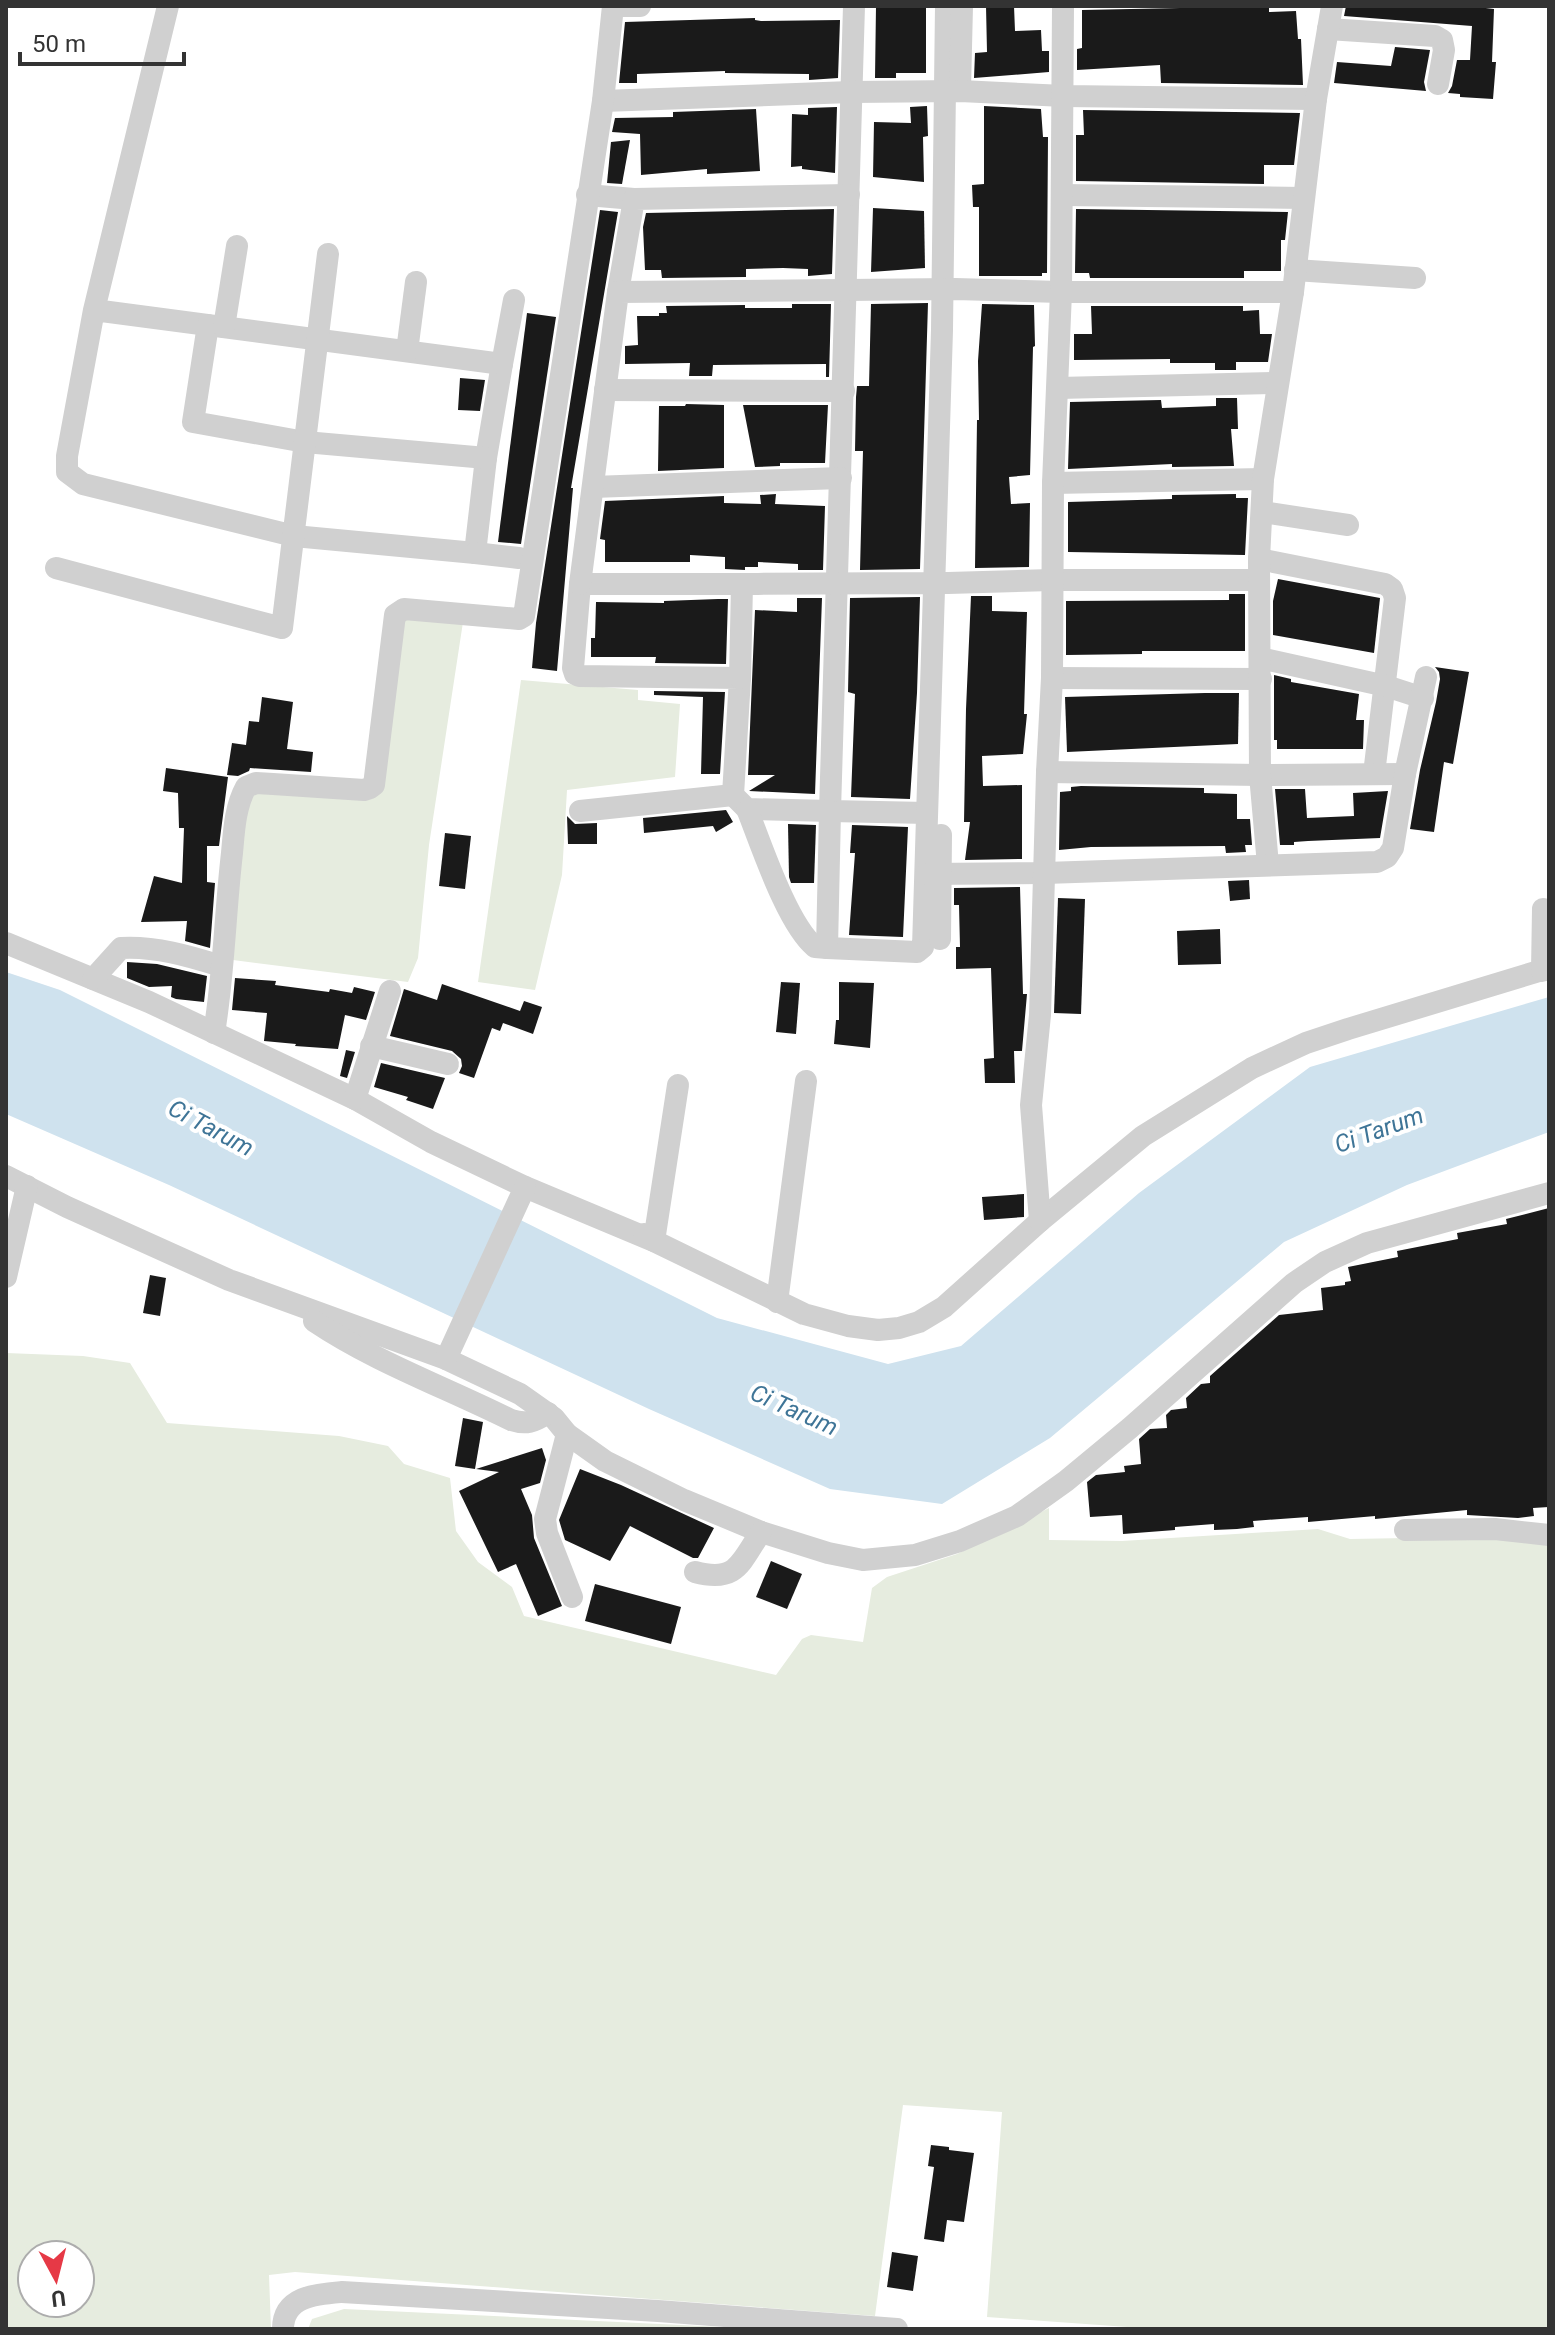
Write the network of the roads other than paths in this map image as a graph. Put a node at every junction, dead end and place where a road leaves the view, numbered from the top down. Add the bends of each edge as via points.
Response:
1 (168, 6) edge
2 (613, 6) edge
3 (640, 6) edge
4 (854, 6) edge
5 (946, 6) edge
6 (962, 6) edge
7 (1063, 6) edge
8 (1332, 6) edge
9 (1328, 29) junction
10 (1438, 84) dead end
11 (851, 92) junction
12 (952, 92) junction
13 (1064, 96) junction
14 (1316, 99) junction
15 (603, 101) junction
16 (587, 195) junction
17 (849, 195) junction
18 (1062, 195) junction
19 (1303, 198) junction
20 (634, 199) junction
21 (237, 246) dead end
22 (328, 254) dead end
23 (1415, 278) dead end
24 (1294, 281) junction
25 (416, 282) dead end
26 (846, 289) junction
27 (949, 289) junction
28 (618, 292) junction
29 (1061, 292) junction
30 (514, 300) dead end
31 (94, 310) junction
32 (216, 326) junction
33 (317, 339) junction
34 (407, 351) junction
35 (502, 364) junction
36 (1277, 383) junction
37 (1058, 388) junction
38 (605, 390) junction
39 (844, 391) junction
40 (305, 442) junction
41 (486, 458) junction
42 (841, 478) junction
43 (1263, 479) junction
44 (1053, 483) junction
45 (593, 487) junction
46 (1262, 512) junction
47 (1348, 525) dead end
48 (294, 536) junction
49 (475, 553) junction
50 (519, 558) dead end
51 (56, 568) dead end
52 (1259, 569) junction
53 (1052, 580) junction
54 (942, 583) junction
55 (580, 584) junction
56 (742, 584) junction
57 (836, 584) junction
58 (1260, 669) junction
59 (740, 678) junction
60 (1052, 678) junction
61 (1386, 686) junction
62 (937, 713) junction
63 (1047, 772) junction
64 (1374, 774) junction
65 (1405, 774) junction
66 (1260, 775) junction
67 (740, 802) junction
68 (580, 811) dead end
69 (830, 811) junction
70 (927, 813) junction
71 (1268, 865) junction
72 (1045, 873) junction
73 (932, 874) junction
74 (1543, 909) dead end
75 (940, 939) dead end
76 (6, 943) edge
77 (827, 948) junction
78 (221, 966) junction
79 (1545, 969) edge
80 (93, 979) junction
81 (390, 991) dead end
82 (214, 1033) junction
83 (371, 1046) junction
84 (448, 1064) dead end
85 (806, 1081) dead end
86 (678, 1085) dead end
87 (355, 1099) junction
88 (403, 1126) junction
89 (6, 1176) edge
90 (27, 1186) junction
91 (523, 1192) junction
92 (1549, 1193) edge
93 (1040, 1221) junction
94 (654, 1241) junction
95 (7, 1272) edge
96 (777, 1302) junction
97 (295, 1304) junction
98 (448, 1354) junction
99 (548, 1413) junction
100 (567, 1434) junction
101 (1405, 1530) dead end
102 (761, 1532) junction
103 (1549, 1535) edge
104 (695, 1572) dead end
105 (572, 1597) dead end
106 (283, 2329) edge
107 (897, 2329) edge

1 - 31 street
2 - 3 street
2 - 15 street
4 - 11 street
5 - 12 street
6 - 12 street
7 - 13 street
8 - 9 street
9 - 10 street via 1435,36 1444,50
9 - 14 street
11 - 12 street
11 - 15 street
11 - 17 street
12 - 13 street
12 - 27 street
13 - 14 street
13 - 18 street
14 - 19 street
15 - 16 street
16 - 20 street
16 - 78 street via 524,616 399,611 374,785 364,790 264,783 246,787 238,804
17 - 20 street
17 - 26 street
18 - 19 street
18 - 29 street
19 - 24 street
20 - 28 street
21 - 32 street
22 - 33 street
23 - 24 street
24 - 29 street
24 - 36 street
25 - 34 street
26 - 27 street
26 - 28 street
26 - 39 street
27 - 29 street
27 - 54 street
28 - 38 street
29 - 37 street
30 - 35 street
31 - 32 street
31 - 48 street via 67,472 83,484
32 - 33 street
32 - 40 street via 193,422
33 - 34 street
33 - 40 street
34 - 35 street
35 - 41 street
36 - 37 street
36 - 43 street
37 - 44 street
38 - 39 street
38 - 45 street
39 - 42 street
40 - 41 street
40 - 48 street
41 - 49 street
42 - 45 street
42 - 57 street
43 - 44 street
43 - 46 street
44 - 53 street
45 - 55 street
46 - 47 street
46 - 52 street
48 - 49 street
48 - 51 street via 282,628
49 - 50 street
52 - 53 street
52 - 58 street
52 - 61 street via 1392,589
53 - 54 street
53 - 60 street
54 - 57 street
54 - 62 street
55 - 56 street
55 - 59 street via 575,674
56 - 57 street
56 - 59 street
57 - 69 street
58 - 60 street
58 - 61 street
58 - 66 street
59 - 67 street
60 - 63 street
61 - 64 street
61 - 65 street via 1424,687
62 - 70 street
62 - 73 street
63 - 66 street
63 - 72 street
64 - 65 street
64 - 66 street
65 - 71 street via 1387,857 1377,862
66 - 71 street
67 - 68 street
67 - 69 street
67 - 77 street via 799,928 815,947
69 - 70 street
69 - 77 street
70 - 73 street
71 - 72 street
72 - 73 street
72 - 93 street via 1031,1105
73 - 75 street
73 - 77 street via 921,950
74 - 79 street
76 - 80 street
78 - 80 street via 168,951 121,948
78 - 82 street
79 - 93 street via 1306,1043 1252,1068 1143,1136
80 - 82 street
81 - 83 street
82 - 87 street
83 - 84 street
83 - 87 street
85 - 96 street
86 - 94 street
87 - 88 street
88 - 91 street
88 - 94 street via 503,1159 605,1208
89 - 90 street
90 - 95 street
90 - 97 street via 229,1280
91 - 94 street
91 - 98 street
92 - 102 street via 1367,1243 1325,1262 1066,1481 1017,1516 960,1541 915,1555 863,1560
93 - 96 street via 944,1307 919,1322 878,1330 848,1326
94 - 96 street
97 - 98 street
97 - 99 street via 310,1319 367,1352 511,1420 523,1424
98 - 99 street
99 - 100 street
100 - 102 street via 642,1480
100 - 105 street via 545,1519
101 - 103 street via 1495,1529
102 - 104 street via 736,1569 723,1576
106 - 107 street via 293,2303 310,2295 342,2292

